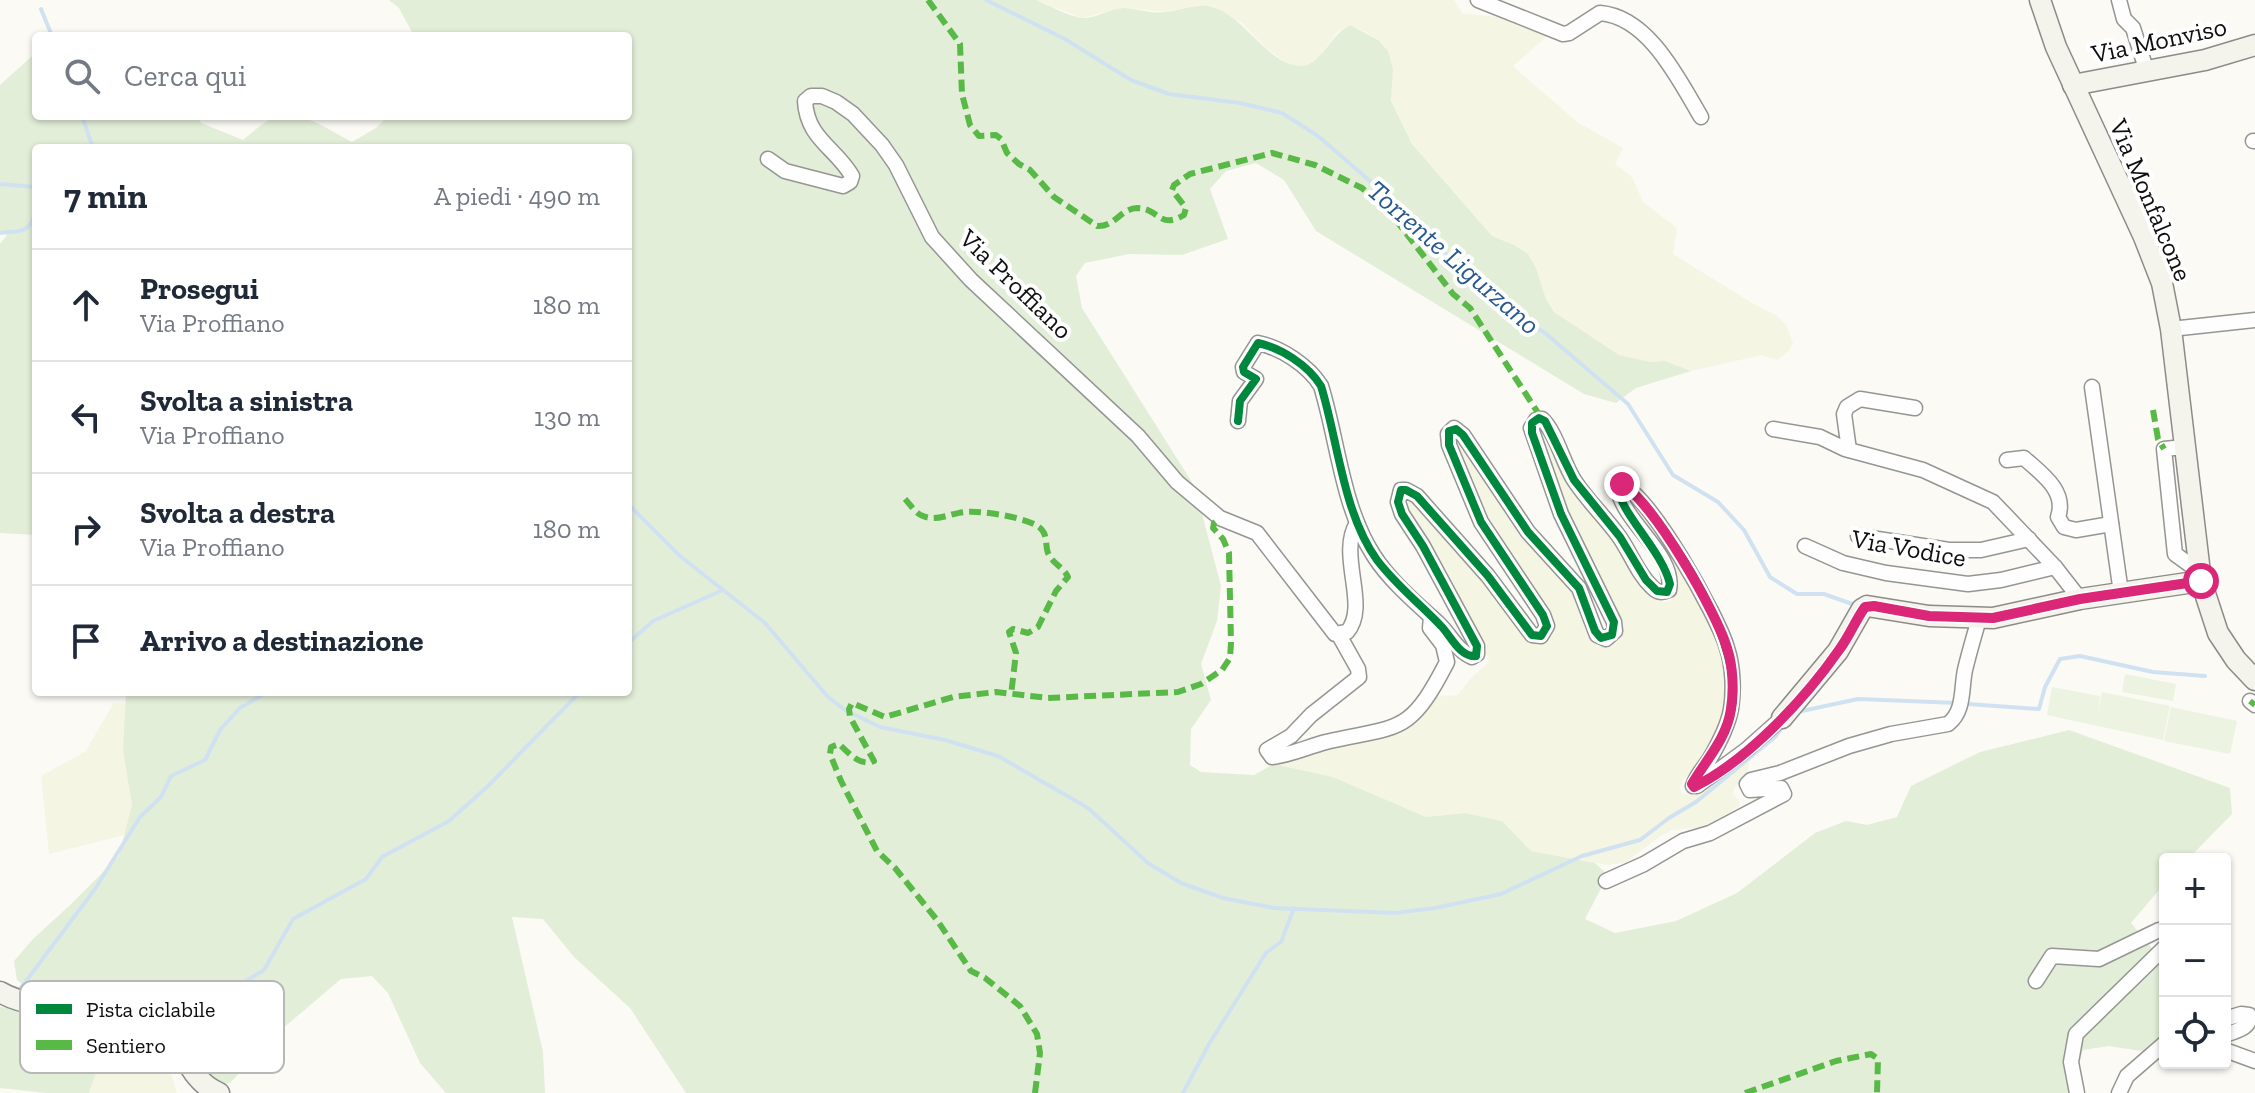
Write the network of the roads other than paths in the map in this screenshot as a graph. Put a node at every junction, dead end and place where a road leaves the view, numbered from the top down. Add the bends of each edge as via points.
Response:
1 (1478, 0) edge
2 (2040, 0) edge
3 (2119, 0) edge
4 (2255, 45) edge
5 (2147, 72) junction
6 (2073, 85) junction
7 (1701, 117) dead end
8 (768, 159) dead end
9 (2255, 320) edge
10 (2171, 329) junction
11 (2092, 387) dead end
12 (1915, 408) dead end
13 (1238, 421) dead end
14 (1773, 429) dead end
15 (2184, 447) junction
16 (1849, 450) junction
17 (2007, 460) dead end
18 (2187, 474) junction
19 (2166, 484) junction
20 (1357, 523) junction
21 (2111, 524) junction
22 (1858, 536) dead end
23 (2029, 539) junction
24 (1805, 546) dead end
25 (2055, 567) junction
26 (2206, 582) junction
27 (2121, 593) junction
28 (2080, 599) junction
29 (1431, 617) junction
30 (1979, 619) junction
31 (1339, 635) junction
32 (2255, 680) edge
33 (1782, 718) joint
34 (1606, 881) dead end
35 (2159, 930) edge
36 (2159, 953) edge
37 (2036, 981) dead end
38 (0, 992) edge
39 (20, 1000) edge
40 (2231, 1017) edge
41 (2231, 1032) edge
42 (2159, 1048) edge
43 (2231, 1052) edge
44 (2255, 1061) edge
45 (193, 1073) edge
46 (219, 1093) edge
47 (2077, 1093) edge
48 (2119, 1093) edge

1 - 7 street via 1563,34 1600,13 1613,14 1659,48
2 - 6 street, Via Monfalcone
3 - 5 street
4 - 5 street, Via Monviso
5 - 6 street, Via Monviso
6 - 10 street, Via Monfalcone via 2144,237 2162,283
8 - 31 street, Via Proffiano via 785,171 843,186 852,176 815,133 805,101 822,96 853,114 896,165 932,237 971,280 1138,436 1177,482 1220,518 1257,533 1319,617
9 - 10 street
10 - 15 street, Via Monfalcone
11 - 21 street
12 - 16 street via 1853,401 1844,414
13 - 20 street, Via Proffiano via 1240,401 1256,379 1242,370 1255,345 1305,366 1321,386
14 - 16 street via 1820,437
15 - 18 street, Via Monfalcone
15 - 19 street, Via Monfalcone via 2164,449
16 - 23 street via 1923,470 1973,491 1993,502
17 - 21 street via 2024,458 2058,492 2058,517 2064,527
18 - 19 street
18 - 26 street, Via Monfalcone
19 - 26 street, Via Monfalcone via 2175,554
20 - 29 street, Via Proffiano via 1384,569
20 - 31 street, Via Proffiano via 1351,554 1354,621
21 - 27 street
22 - 23 street via 1949,550 1981,550
23 - 25 street
24 - 25 street, Via Vodice via 1843,563 1968,584
25 - 28 street
26 - 27 street, Via Proffiano
26 - 32 street, Via Monfalcone via 2218,633
27 - 28 street, Via Proffiano
28 - 30 street, Via Proffiano
29 - 31 street, Via Proffiano via 1430,628 1443,645 1447,662 1414,715 1382,732 1272,757 1267,750 1359,677
29 - 33 street, Via Proffiano via 1463,653 1476,656 1477,646 1402,514 1398,498 1403,490 1417,496 1532,635 1541,636 1547,626 1481,522 1449,445 1448,434 1454,428 1528,532 1573,579 1597,635 1606,639 1615,631 1546,477 1532,433 1532,423 1539,418 1550,428 1574,480 1620,537 1646,580 1657,591 1667,592 1670,584 1663,564 1623,505 1618,487 1622,484 1633,492 1685,562 1727,647 1731,710 1693,786
30 - 33 street, Via Proffiano via 1865,607 1838,651
30 - 34 street via 1961,705 1948,724 1891,734 1751,780 1750,790 1774,786 1784,794
35 - 37 street via 2099,959 2052,956
36 - 47 street via 2076,1034 2071,1062
38 - 39 street
40 - 41 street via 2241,1014 2250,1019
42 - 48 street via 2127,1076
43 - 44 street
45 - 46 street

